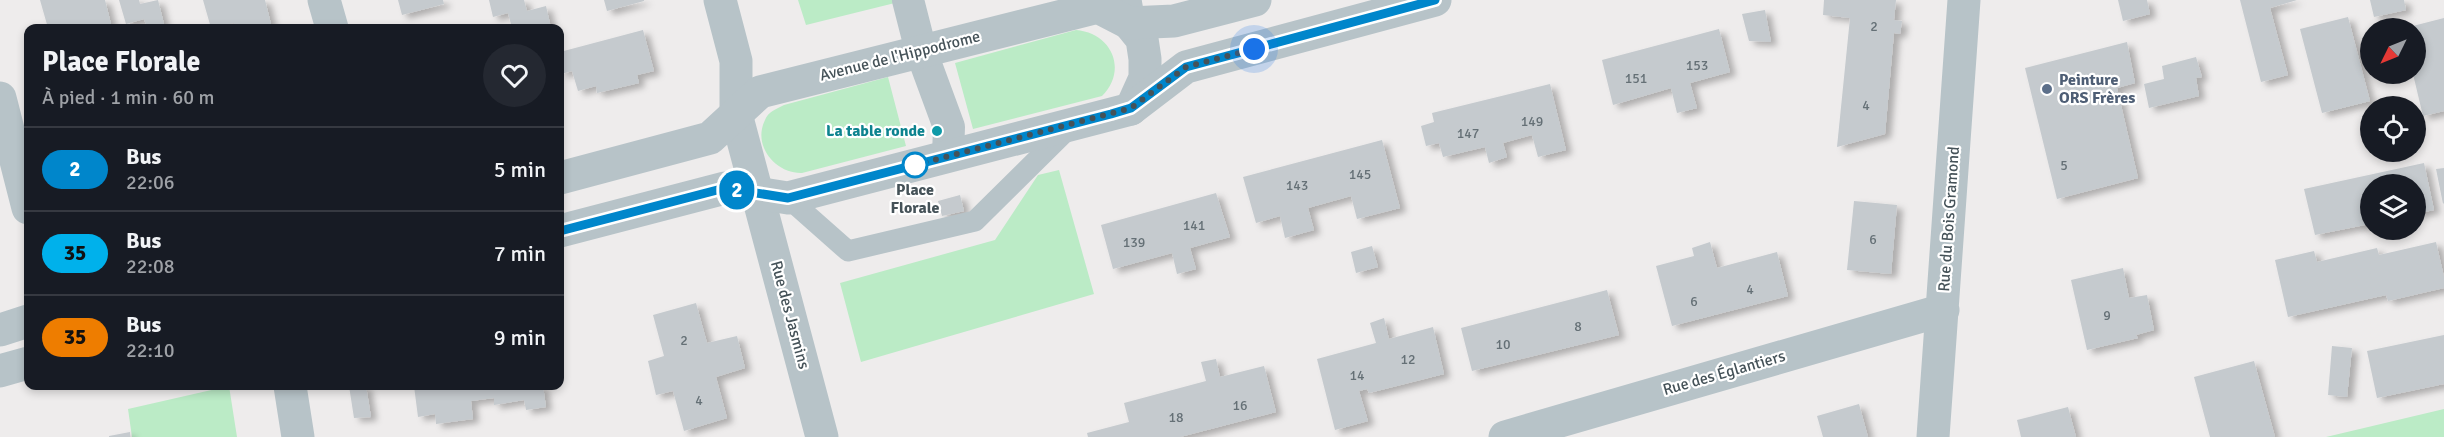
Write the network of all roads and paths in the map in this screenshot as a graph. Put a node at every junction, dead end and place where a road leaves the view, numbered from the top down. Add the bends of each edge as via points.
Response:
1 (324, 0) edge
2 (720, 0) edge
3 (908, 0) edge
4 (1255, 0) edge
5 (1435, 0) edge
6 (1964, 0) edge
7 (1127, 12) edge
8 (331, 24) edge
9 (921, 51) junction
10 (0, 98) edge
11 (1131, 108) junction
12 (736, 114) junction
13 (1072, 124) junction
14 (948, 156) junction
15 (564, 177) edge
16 (24, 192) edge
17 (757, 193) junction
18 (788, 198) junction
19 (564, 230) edge
20 (1943, 310) junction
21 (24, 322) edge
22 (0, 330) edge
23 (24, 364) edge
24 (0, 371) edge
25 (291, 390) edge
26 (298, 437) edge
27 (822, 437) edge
28 (1504, 437) edge
29 (1933, 437) edge

1 - 8 street
2 - 12 street, Rue des Jasmins via 736,61
3 - 9 street
4 - 7 street, Avenue de l'Hippodrome via 1174,21
5 - 11 street via 1186,67
6 - 20 street, Rue du Bois Gramond
7 - 9 street, Avenue de l'Hippodrome via 1098,7
7 - 11 street via 1142,39 1145,59 1144,78
9 - 12 street, Avenue de l'Hippodrome via 760,92
9 - 14 street via 949,127
10 - 16 street
11 - 13 street
12 - 15 street, Avenue de l'Hippodrome via 710,138
12 - 17 street, Rue des Jasmins
13 - 14 street
13 - 18 lane via 975,221 848,251
14 - 18 street
17 - 18 street
17 - 19 street via 725,188
17 - 27 street, Rue des Jasmins
20 - 28 street, Rue des Églantiers
20 - 29 street, Rue du Bois Gramond
21 - 22 street
23 - 24 street
25 - 26 street

